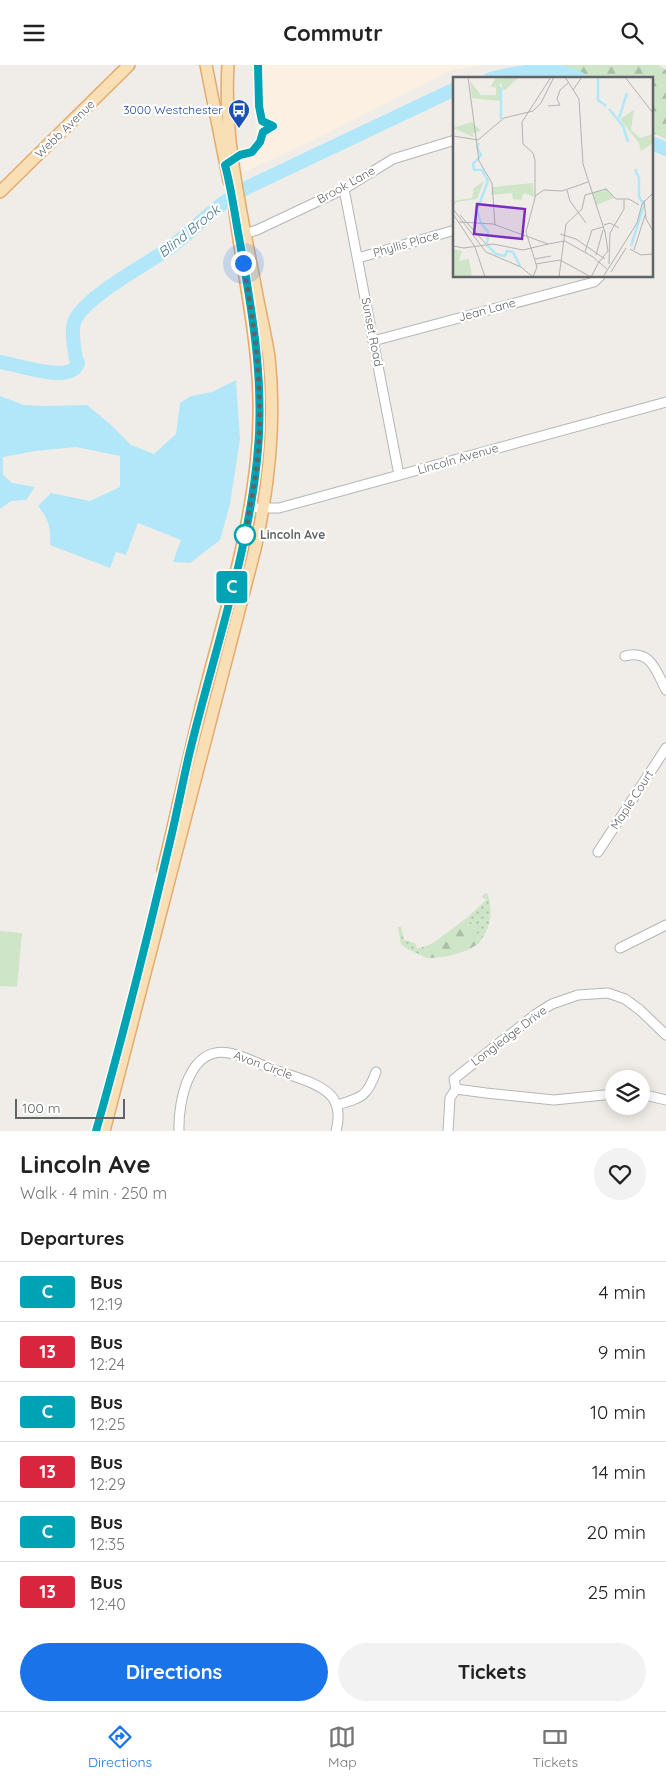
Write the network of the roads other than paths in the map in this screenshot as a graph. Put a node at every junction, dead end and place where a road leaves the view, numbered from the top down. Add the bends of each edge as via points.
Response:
1 (129, 65) edge
2 (206, 65) edge
3 (228, 65) edge
4 (453, 141) edge
5 (233, 182) junction
6 (344, 189) junction
7 (0, 192) edge
8 (453, 231) edge
9 (242, 235) junction
10 (358, 258) junction
11 (599, 277) edge
12 (373, 341) junction
13 (666, 402) edge
14 (399, 475) junction
15 (250, 508) junction
16 (263, 509) junction
17 (625, 656) dead end
18 (666, 690) edge
19 (666, 748) edge
20 (598, 852) dead end
21 (666, 925) edge
22 (620, 948) dead end
23 (666, 1035) edge
24 (376, 1072) dead end
25 (456, 1089) junction
26 (605, 1095) edge
27 (650, 1096) edge
28 (666, 1100) edge
29 (337, 1105) junction
30 (96, 1131) edge
31 (104, 1131) edge
32 (179, 1131) edge
33 (336, 1131) edge
34 (448, 1131) edge

1 - 7 main road, Webb Avenue
2 - 5 main road
3 - 5 main road
4 - 6 street, Brook Lane via 393,159
5 - 9 main road
6 - 9 street, Brook Lane
6 - 10 street, Sunset Road
8 - 10 street, Phyllis Place
9 - 15 main road via 258,369 258,445
9 - 16 main road via 265,331 271,384 271,438
10 - 12 street, Sunset Road
11 - 12 street, Jean Lane via 594,282
12 - 14 street, Sunset Road
13 - 14 street, Lincoln Avenue
14 - 16 street, Lincoln Avenue via 279,508
15 - 16 street, Lincoln Avenue
15 - 30 main road via 144,950
16 - 31 main road
17 - 18 street via 643,655 650,661
19 - 20 street, Maple Court
21 - 22 street
23 - 25 street, Longledge Drive via 625,999 608,993 567,998 536,1014 460,1072 454,1079
24 - 29 street via 366,1093
25 - 26 street via 554,1100
25 - 34 street, Longledge Drive via 450,1098
27 - 28 street
29 - 32 street, Avon Circle via 326,1091 307,1081 229,1053 210,1053 195,1064 191,1073 180,1107
29 - 33 street via 340,1119

